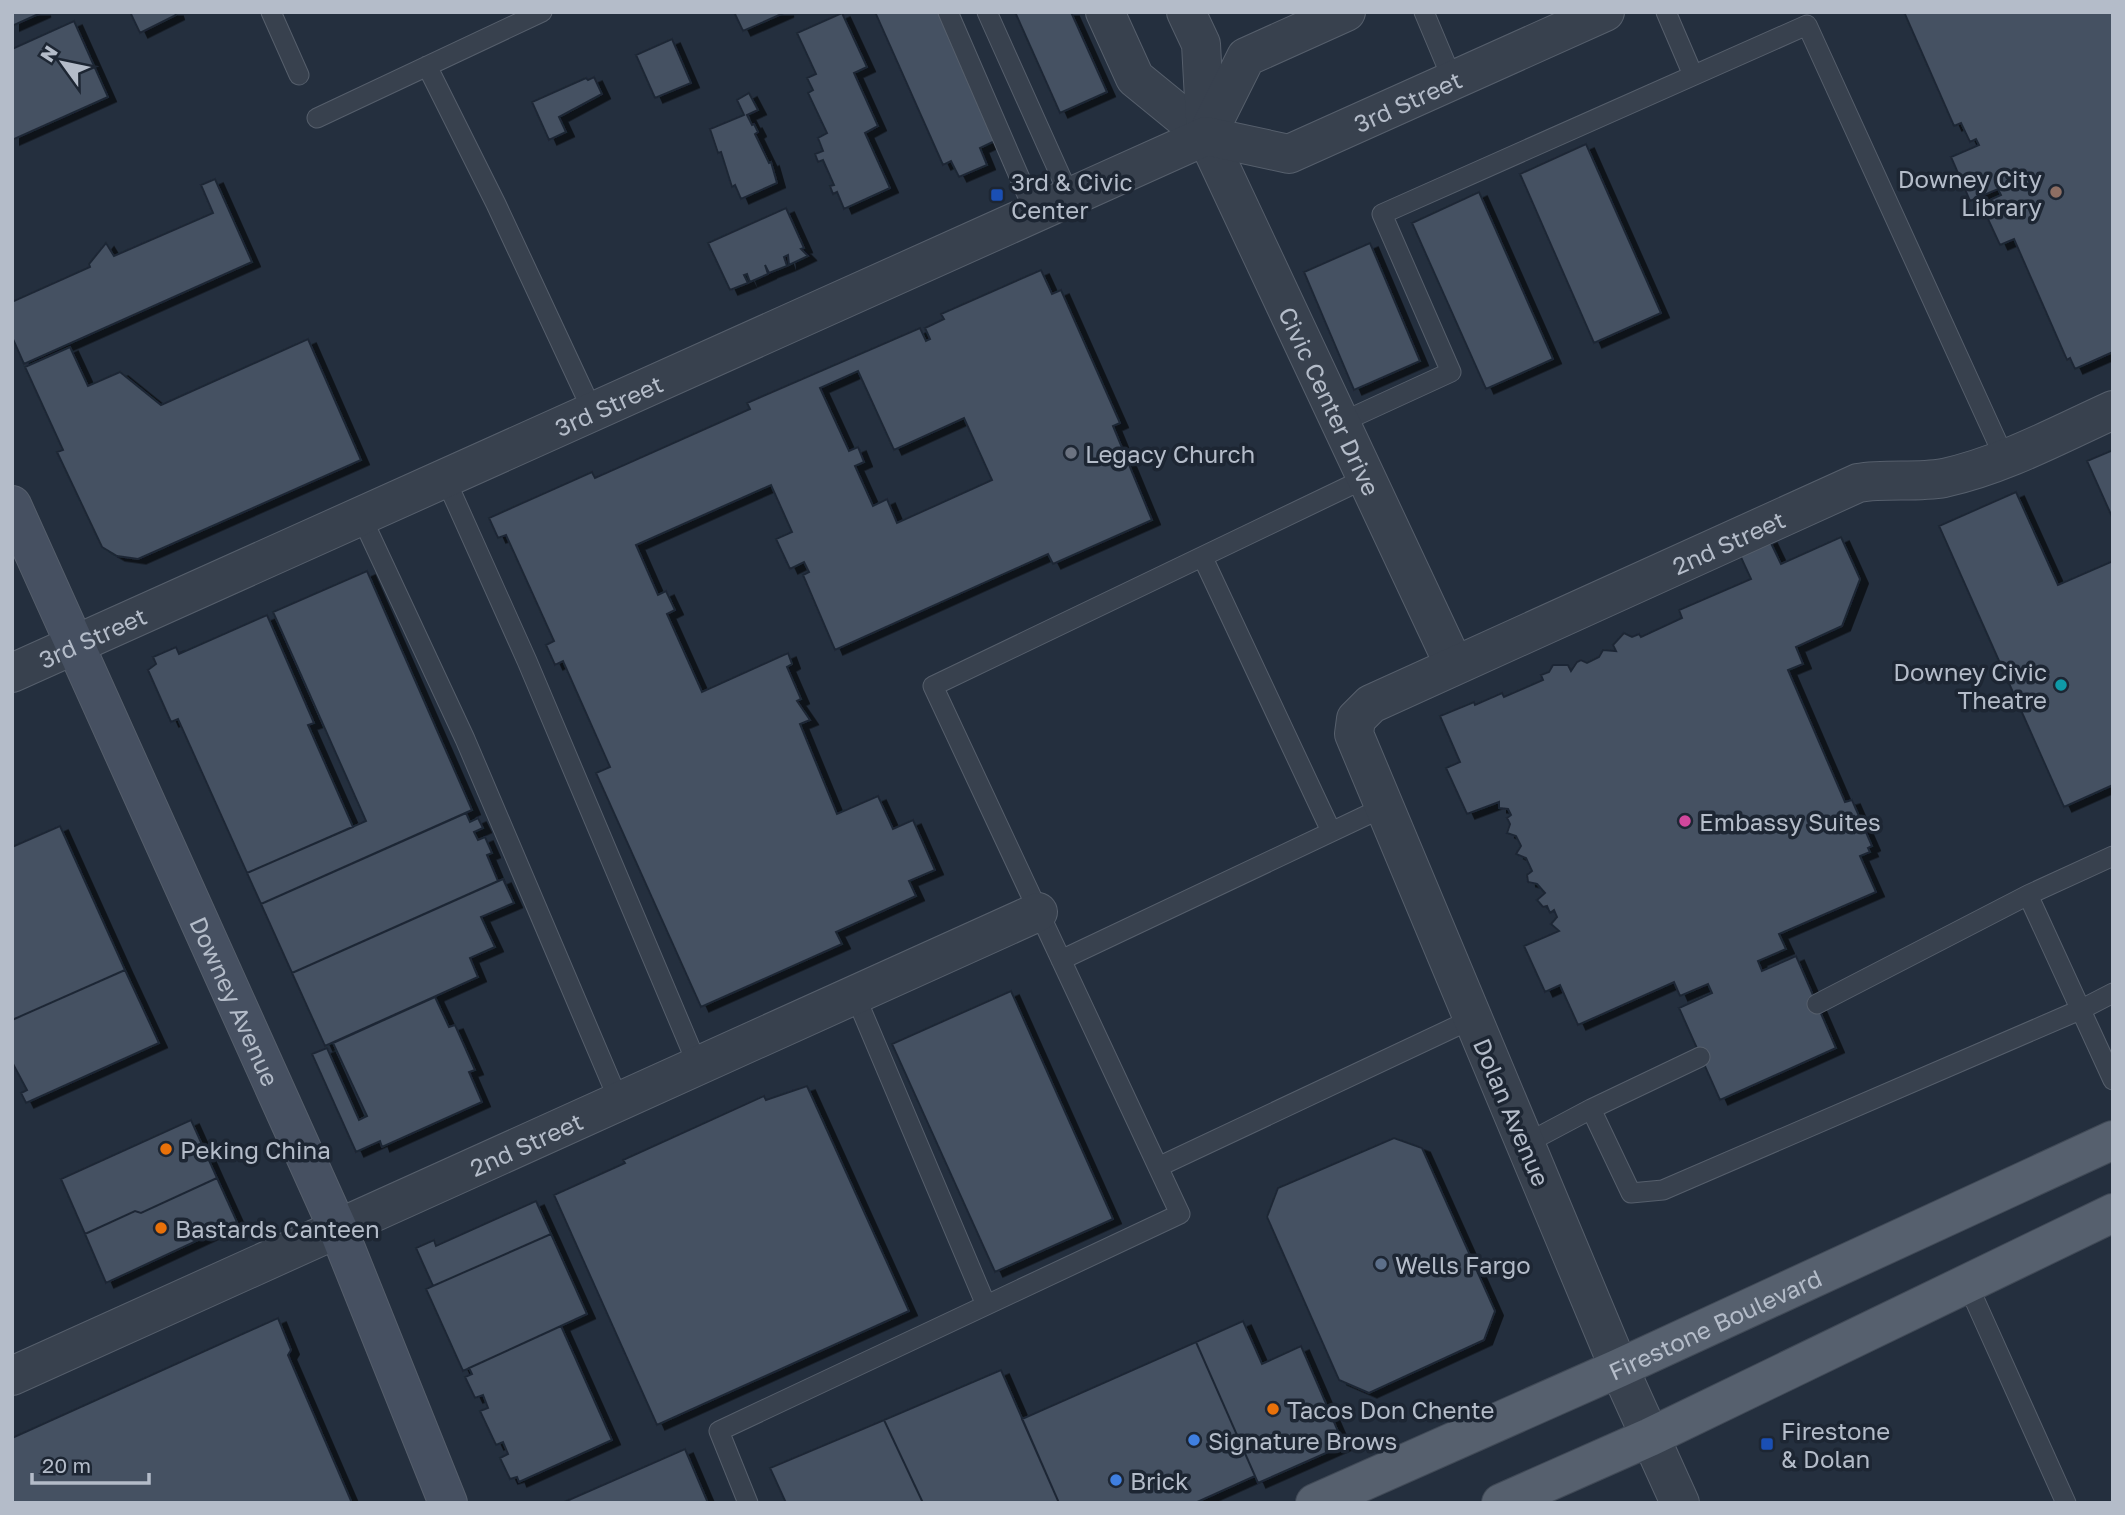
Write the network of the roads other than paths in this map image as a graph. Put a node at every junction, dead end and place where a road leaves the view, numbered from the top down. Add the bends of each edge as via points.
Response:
1 (271, 12) edge
2 (542, 12) edge
3 (948, 12) edge
4 (987, 12) edge
5 (1105, 12) edge
6 (1186, 12) edge
7 (1346, 12) edge
8 (1424, 12) edge
9 (1605, 12) edge
10 (1666, 12) edge
11 (427, 66) junction
12 (299, 75) dead end
13 (1693, 75) junction
14 (1453, 81) junction
15 (317, 118) dead end
16 (1206, 136) junction
17 (1070, 197) junction
18 (1035, 213) junction
19 (2113, 410) edge
20 (593, 412) junction
21 (1340, 424) junction
22 (2005, 459) junction
23 (445, 478) junction
24 (1366, 478) junction
25 (12, 505) edge
26 (360, 516) junction
27 (1203, 558) junction
28 (76, 645) junction
29 (1454, 665) junction
30 (12, 673) edge
31 (1356, 719) joint
32 (1384, 807) junction
33 (1331, 831) junction
34 (2113, 856) edge
35 (2028, 895) junction
36 (1038, 912) junction
37 (1061, 960) junction
38 (2113, 993) edge
39 (855, 995) junction
40 (1817, 1004) dead end
41 (2082, 1009) junction
42 (1472, 1018) junction
43 (1700, 1056) dead end
44 (698, 1066) junction
45 (2113, 1080) edge
46 (620, 1101) junction
47 (1591, 1109) junction
48 (2113, 1140) edge
49 (1525, 1144) junction
50 (1158, 1167) junction
51 (2113, 1213) edge
52 (338, 1229) junction
53 (1967, 1283) junction
54 (986, 1305) junction
55 (1619, 1368) junction
56 (14, 1370) edge
57 (1650, 1437) junction
58 (446, 1502) edge
59 (748, 1503) edge
60 (1315, 1503) edge
61 (1502, 1503) edge
62 (1680, 1503) edge
63 (2066, 1503) edge

1 - 12 lane
2 - 11 lane
3 - 18 lane
4 - 17 lane
5 - 16 street, Civic Center Drive via 1135,78
6 - 16 street, Civic Center Drive via 1200,44
7 - 16 street via 1246,57
8 - 14 lane
9 - 14 street, 3rd Street
10 - 13 lane
11 - 15 lane
11 - 20 lane
13 - 21 lane via 1382,214 1451,372
13 - 22 lane via 1807,25
14 - 16 street, 3rd Street via 1289,154
16 - 17 street, 3rd Street
16 - 21 street, Civic Center Drive
17 - 18 street, 3rd Street
18 - 20 street, 3rd Street
19 - 22 street, 2nd Street
20 - 23 street, 3rd Street
21 - 24 street, Civic Center Drive
22 - 29 street, 2nd Street via 1941,478 1858,483
23 - 26 street, 3rd Street
23 - 44 lane
24 - 27 lane
24 - 29 street, Civic Center Drive
25 - 28 main road, Downey Avenue
26 - 28 street, 3rd Street
26 - 46 lane via 465,739
27 - 33 lane
27 - 36 lane via 933,686
28 - 30 street, 3rd Street
28 - 52 main road, Downey Avenue
29 - 31 street, 2nd Street via 1371,704
31 - 32 street, Dolan Avenue via 1354,734
32 - 33 lane
32 - 42 street, Dolan Avenue
33 - 37 lane
34 - 35 lane
35 - 40 lane
35 - 41 lane
36 - 37 lane
36 - 39 street, 2nd Street
37 - 50 lane
38 - 41 lane
39 - 44 street, 2nd Street
39 - 54 lane
41 - 45 lane
41 - 47 lane via 1663,1189 1631,1193
42 - 49 street, Dolan Avenue
42 - 50 lane
43 - 47 lane
44 - 46 street, 2nd Street
46 - 52 street, 2nd Street
47 - 49 lane
48 - 55 main road, Firestone Boulevard
49 - 55 street, Dolan Avenue
50 - 54 lane via 1180,1214
51 - 53 main road
52 - 56 street, 2nd Street
52 - 58 main road, Downey Avenue
53 - 57 main road
53 - 63 lane
54 - 59 lane via 719,1431
55 - 57 street, Dolan Avenue
55 - 60 main road, Firestone Boulevard
57 - 61 main road
57 - 62 street, Dolan Avenue

